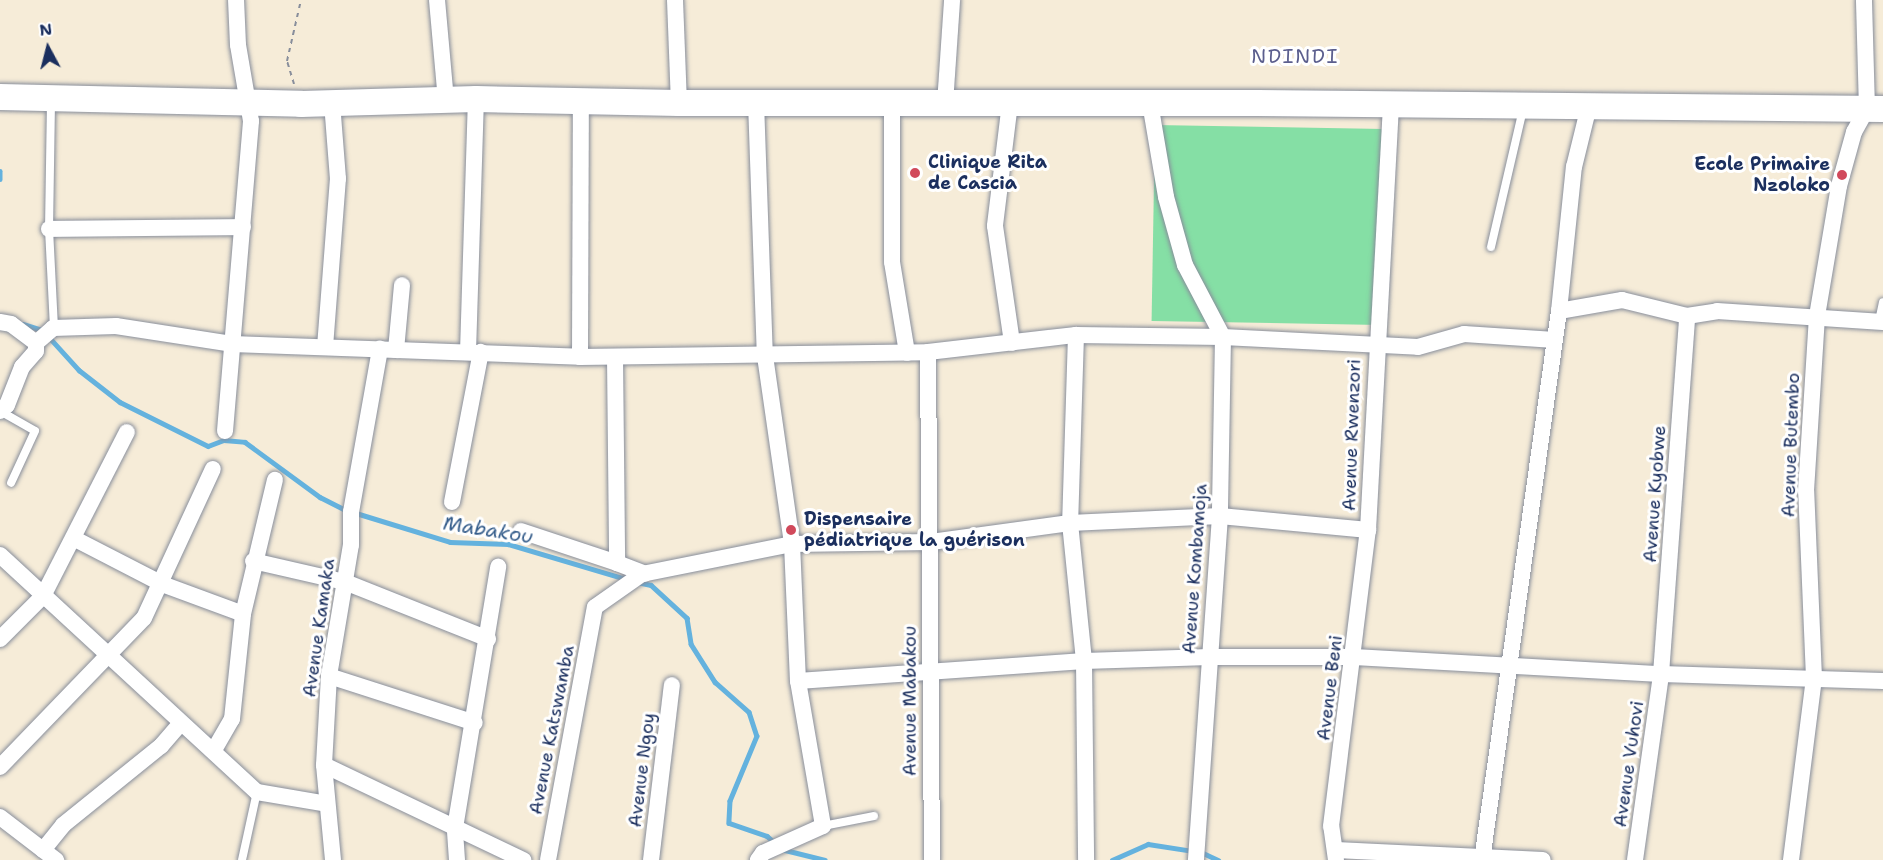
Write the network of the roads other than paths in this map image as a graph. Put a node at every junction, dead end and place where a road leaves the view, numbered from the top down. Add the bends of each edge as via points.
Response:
1 (236, 0) edge
2 (437, 0) edge
3 (675, 0) edge
4 (952, 0) edge
5 (1864, 0) edge
6 (0, 97) edge
7 (51, 98) junction
8 (476, 99) junction
9 (446, 100) junction
10 (581, 101) junction
11 (756, 102) junction
12 (249, 103) junction
13 (332, 103) junction
14 (679, 103) junction
15 (892, 103) junction
16 (1010, 103) junction
17 (1150, 103) junction
18 (945, 104) junction
19 (1391, 106) junction
20 (1524, 106) junction
21 (1589, 106) junction
22 (1875, 109) edge
23 (243, 227) junction
24 (50, 229) junction
25 (1491, 246) dead end
26 (402, 285) dead end
27 (1883, 302) edge
28 (1559, 311) junction
29 (1687, 316) junction
30 (1817, 316) junction
31 (0, 322) edge
32 (1881, 322) edge
33 (46, 334) junction
34 (1076, 335) junction
35 (1223, 337) junction
36 (1555, 340) junction
37 (1375, 342) junction
38 (1012, 343) junction
39 (232, 344) junction
40 (325, 347) junction
41 (388, 349) junction
42 (474, 352) junction
43 (928, 352) junction
44 (907, 353) junction
45 (765, 356) junction
46 (580, 357) junction
47 (615, 357) junction
48 (0, 411) edge
49 (225, 431) dead end
50 (127, 432) dead end
51 (213, 469) dead end
52 (274, 480) dead end
53 (11, 483) dead end
54 (452, 502) dead end
55 (1220, 516) junction
56 (1070, 523) junction
57 (1368, 530) junction
58 (521, 531) dead end
59 (75, 539) junction
60 (931, 542) junction
61 (792, 544) junction
62 (0, 555) edge
63 (253, 561) junction
64 (617, 563) junction
65 (498, 567) dead end
66 (644, 574) junction
67 (345, 582) junction
68 (162, 584) junction
69 (43, 596) junction
70 (243, 614) junction
71 (0, 639) edge
72 (488, 639) junction
73 (110, 656) junction
74 (1210, 657) junction
75 (1354, 657) junction
76 (1084, 661) junction
77 (1507, 667) junction
78 (929, 674) junction
79 (1662, 674) junction
80 (329, 676) junction
81 (1814, 678) junction
82 (798, 681) junction
83 (1883, 681) edge
84 (672, 685) dead end
85 (181, 723) junction
86 (475, 723) junction
87 (214, 750) junction
88 (324, 765) junction
89 (0, 767) edge
90 (257, 792) junction
91 (327, 804) junction
92 (873, 816) dead end
93 (0, 817) edge
94 (823, 826) junction
95 (455, 828) junction
96 (49, 855) edge
97 (1336, 855) edge
98 (761, 857) edge
99 (1482, 858) edge
100 (335, 859) edge
101 (1196, 859) edge
102 (242, 860) edge
103 (458, 860) edge
104 (523, 860) edge
105 (548, 860) edge
106 (651, 860) edge
107 (932, 860) edge
108 (1086, 860) edge
109 (1543, 860) edge
110 (1635, 860) edge
111 (1791, 860) edge

1 - 12 street via 238,45
2 - 9 street
3 - 14 street
4 - 18 street
5 - 22 street
6 - 7 main road
7 - 12 main road
7 - 24 lane
8 - 9 main road
8 - 10 main road
8 - 42 street
9 - 13 main road
10 - 14 main road
10 - 46 street
11 - 14 main road
11 - 15 main road
11 - 45 street
12 - 13 main road
12 - 23 street
13 - 40 street via 338,179
15 - 18 main road
15 - 44 street via 892,262
16 - 17 main road
16 - 18 main road
16 - 38 street via 995,226
17 - 19 main road
17 - 35 street via 1166,197 1185,265
19 - 20 main road
19 - 37 street, Avenue Rwenzori
20 - 21 main road
20 - 25 lane
21 - 22 main road
21 - 28 street via 1574,167
22 - 30 street, Avenue Butembo via 1854,132 1839,186
23 - 24 street
23 - 39 street
24 - 33 lane
26 - 41 street, Avenue Kamaka
27 - 32 lane
28 - 29 street via 1622,300
28 - 36 street
29 - 30 street via 1718,311
29 - 79 street, Avenue Kyobwe
30 - 32 street
30 - 81 street, Avenue Butembo via 1806,491
31 - 33 street
33 - 39 street via 116,326
33 - 48 street via 21,367 7,405
34 - 35 street
34 - 38 street
34 - 56 street
35 - 37 street
35 - 55 street, Avenue Kombamoja
36 - 37 street via 1464,334 1419,347
36 - 77 street
37 - 57 street, Avenue Rwenzori
38 - 43 street
39 - 40 street
39 - 49 street
40 - 41 street
41 - 42 street
41 - 67 street, Avenue Kamaka via 351,512
42 - 46 street
42 - 54 street
43 - 44 street
43 - 60 street, Avenue Mabakou
44 - 45 street
45 - 47 street
45 - 61 street
46 - 47 street
47 - 64 street
48 - 53 lane via 35,431
50 - 59 street
51 - 68 street
52 - 63 street
55 - 56 street
55 - 57 street
55 - 74 street, Avenue Kombamoja
56 - 60 street
56 - 76 street
57 - 75 street, Avenue Beni
58 - 64 street
59 - 68 street
59 - 69 street
60 - 61 street
60 - 78 street, Avenue Mabakou
61 - 66 street
61 - 82 street
62 - 69 street
63 - 67 street
63 - 70 street
64 - 66 street
65 - 72 street
66 - 105 street, Avenue Katswamba via 620,586 595,606
67 - 72 street
67 - 80 street, Avenue Kamaka
68 - 70 street
68 - 73 street via 144,618
69 - 71 street
69 - 73 street
70 - 87 street via 232,719
72 - 86 street
73 - 85 street
73 - 89 street
74 - 75 street
74 - 76 street
74 - 101 street, Avenue Kombamoja
75 - 77 street
75 - 97 street, Avenue Beni via 1331,826
76 - 78 street
76 - 108 street
77 - 79 street
77 - 99 street
78 - 82 street
78 - 107 street, Avenue Mabakou
79 - 81 street
79 - 110 street, Avenue Vuhovi
80 - 86 street
80 - 88 street, Avenue Kamaka
81 - 83 street
81 - 111 street, Avenue Butembo
82 - 94 street
84 - 106 street, Avenue Ngoy
85 - 87 street
85 - 96 street via 161,746 63,825
86 - 95 street
87 - 90 street
88 - 91 street, Avenue Kamaka
88 - 95 street
90 - 91 street
90 - 102 lane
91 - 100 street, Avenue Kamaka
92 - 94 lane
93 - 96 street
94 - 98 street
95 - 103 street
95 - 104 street
97 - 99 street
99 - 109 street

